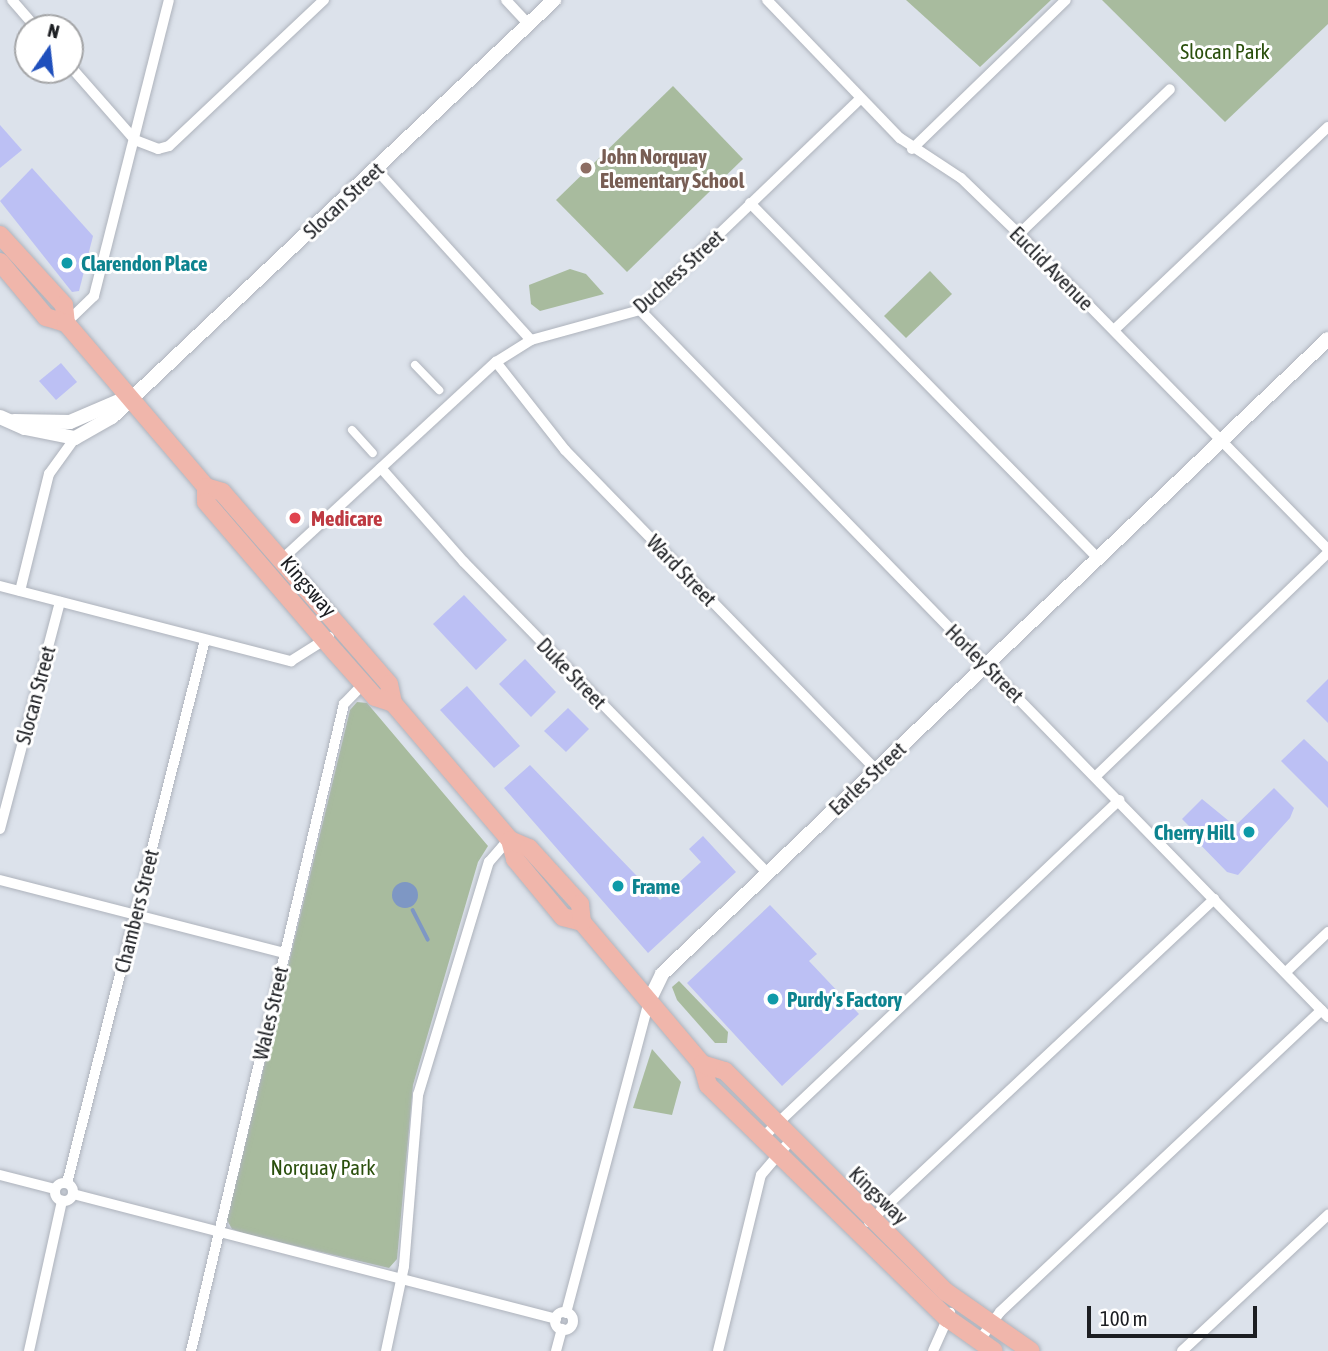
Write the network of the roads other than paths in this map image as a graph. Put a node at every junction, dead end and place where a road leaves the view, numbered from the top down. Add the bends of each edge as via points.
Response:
1 (12, 0) edge
2 (169, 0) edge
3 (324, 0) edge
4 (506, 0) edge
5 (554, 0) edge
6 (766, 0) edge
7 (1066, 0) edge
8 (24, 14) edge
9 (528, 24) junction
10 (84, 82) edge
11 (1170, 89) dead end
12 (860, 100) junction
13 (1328, 127) edge
14 (135, 140) junction
15 (912, 149) junction
16 (375, 169) junction
17 (750, 203) junction
18 (1018, 234) junction
19 (0, 235) edge
20 (0, 262) edge
21 (640, 310) junction
22 (66, 323) junction
23 (1114, 330) junction
24 (1328, 339) edge
25 (531, 340) junction
26 (496, 362) junction
27 (415, 365) dead end
28 (439, 390) dead end
29 (130, 397) junction
30 (7, 419) edge
31 (352, 430) dead end
32 (75, 438) junction
33 (1223, 440) junction
34 (373, 453) dead end
35 (382, 468) junction
36 (206, 487) junction
37 (1328, 551) edge
38 (1099, 559) junction
39 (280, 561) junction
40 (0, 586) edge
41 (20, 591) junction
42 (60, 602) junction
43 (332, 635) junction
44 (205, 639) junction
45 (986, 666) junction
46 (364, 684) junction
47 (393, 703) junction
48 (876, 771) junction
49 (1096, 776) junction
50 (1119, 800) junction
51 (0, 829) edge
52 (510, 840) junction
53 (767, 873) junction
54 (0, 880) edge
55 (1214, 899) junction
56 (135, 916) junction
57 (1328, 932) edge
58 (284, 953) junction
59 (1286, 972) junction
60 (649, 1001) junction
61 (1325, 1013) edge
62 (702, 1064) junction
63 (774, 1125) junction
64 (762, 1138) junction
65 (790, 1140) junction
66 (778, 1154) junction
67 (0, 1175) edge
68 (67, 1182) junction
69 (55, 1189) junction
70 (73, 1194) junction
71 (62, 1201) junction
72 (1328, 1215) edge
73 (864, 1226) junction
74 (219, 1232) junction
75 (402, 1279) junction
76 (957, 1302) junction
77 (566, 1313) junction
78 (947, 1318) junction
79 (556, 1319) junction
80 (990, 1326) junction
81 (562, 1329) junction
82 (987, 1346) edge
83 (29, 1351) edge
84 (191, 1351) edge
85 (386, 1351) edge
86 (556, 1351) edge
87 (718, 1351) edge
88 (933, 1351) edge
89 (1031, 1351) edge
90 (1182, 1351) edge

1 - 8 street
2 - 14 street
3 - 14 street via 169,145 145,148
4 - 9 street
5 - 9 street, Slocan Street
6 - 12 street, Euclid Avenue
7 - 15 street
9 - 16 street, Slocan Street
10 - 14 street
11 - 18 street
12 - 15 street, Euclid Avenue
12 - 17 street, Duchess Street
13 - 23 street
14 - 22 street via 94,296
15 - 18 street, Euclid Avenue via 961,178
16 - 25 street
16 - 29 street, Slocan Street
17 - 21 street, Duchess Street
17 - 38 street
18 - 23 street, Euclid Avenue
19 - 22 main road, Kingsway via 64,305
20 - 22 main road, Kingsway via 46,317
21 - 25 street, Duchess Street
21 - 45 street, Horley Street
22 - 29 main road, Kingsway
23 - 33 street, Euclid Avenue
24 - 33 street, Earles Street
25 - 26 street, Duchess Street
26 - 35 street, Duchess Street
26 - 48 street, Ward Street via 565,450
27 - 28 street
29 - 30 street, Slocan Street via 70,422
29 - 32 street, Slocan Street via 112,417
29 - 36 main road, Kingsway
30 - 32 street via 24,428
31 - 34 street
32 - 41 street, Slocan Street via 49,474
33 - 37 street, Euclid Avenue
33 - 38 street, Earles Street
35 - 39 street, Duchess Street
35 - 53 street, Duke Street via 464,562
36 - 39 main road, Kingsway via 222,492
36 - 43 main road, Kingsway via 206,502
37 - 49 street
38 - 45 street, Earles Street
39 - 43 main road, Kingsway
40 - 41 street
41 - 42 street
42 - 44 street
42 - 51 street, Slocan Street
43 - 44 street via 291,661
43 - 46 main road, Kingsway
43 - 47 main road, Kingsway via 389,684
44 - 56 street, Chambers Street
45 - 48 street, Earles Street
45 - 49 street, Horley Street
46 - 47 main road, Kingsway via 375,697
46 - 58 street, Wales Street via 344,704
47 - 52 main road, Kingsway
48 - 53 street, Earles Street
49 - 50 street, Horley Street
50 - 55 street, Horley Street
50 - 63 street
52 - 60 main road, Kingsway via 515,859 563,917 582,922
52 - 75 street via 489,862 416,1105
53 - 60 street, Earles Street via 659,978
54 - 56 street
55 - 59 street, Horley Street
55 - 73 street
56 - 58 street
56 - 68 street, Chambers Street
57 - 59 street
58 - 74 street, Wales Street
59 - 61 street, Horley Street
60 - 62 main road, Kingsway
60 - 77 street, Earles Street
61 - 80 street
62 - 63 main road, Kingsway via 724,1072
62 - 64 main road, Kingsway via 708,1085
63 - 64 street
63 - 65 main road, Kingsway
64 - 66 main road, Kingsway
65 - 66 street
65 - 73 main road, Kingsway
66 - 73 main road, Kingsway
66 - 87 street via 761,1175
67 - 69 street
68 - 69 street
68 - 70 street
69 - 71 street
70 - 71 street
70 - 74 street
71 - 83 street
72 - 90 street
73 - 76 main road, Kingsway
73 - 78 main road, Kingsway
74 - 75 street
74 - 84 street, Wales Street
75 - 79 street
75 - 85 street
76 - 78 street
76 - 80 main road, Kingsway
77 - 79 street
77 - 81 street, Earles Street via 573,1322
78 - 82 main road, Kingsway
78 - 88 street
79 - 81 street
80 - 82 street
80 - 89 main road, Kingsway
81 - 86 street

